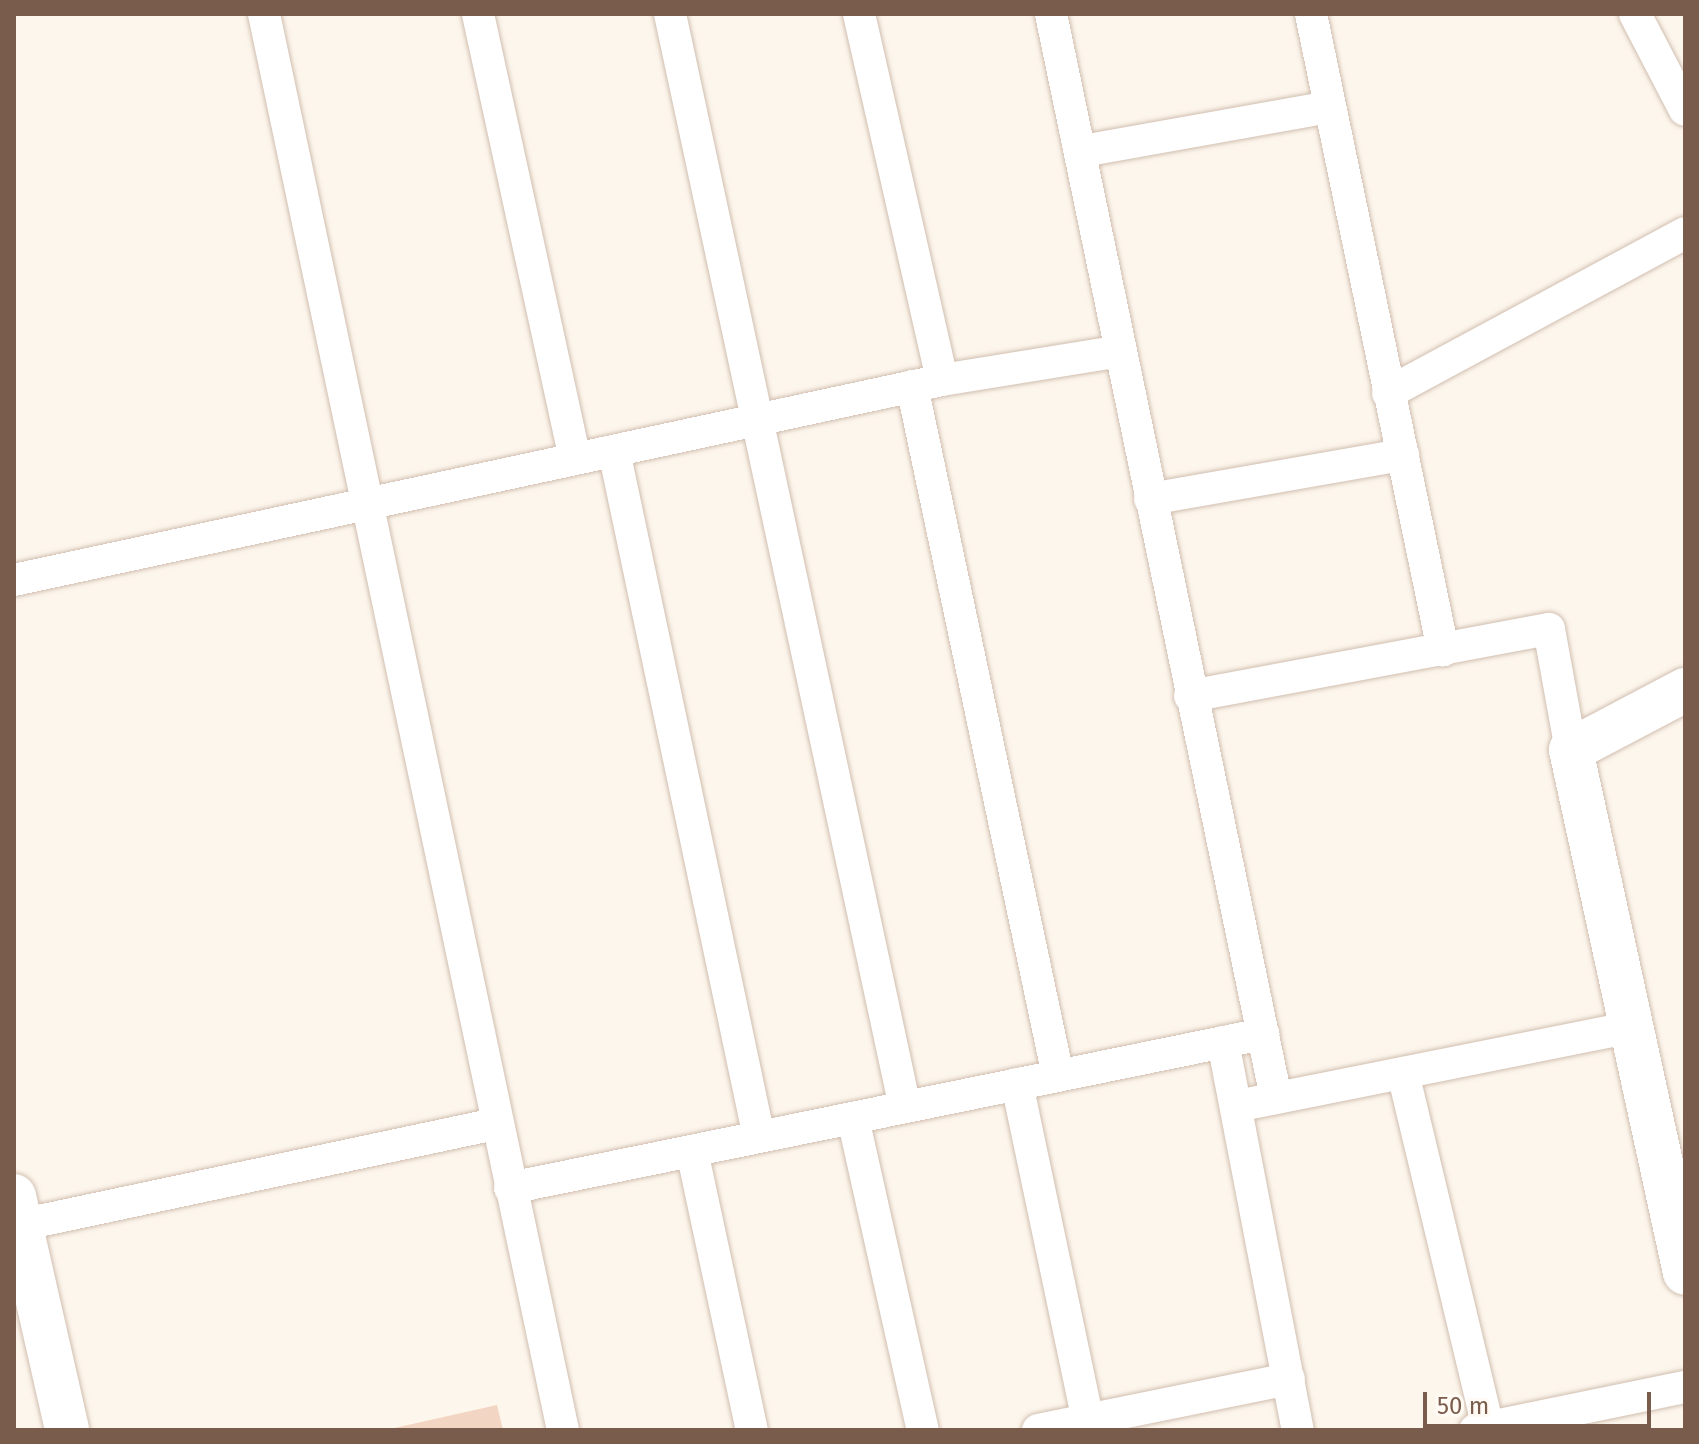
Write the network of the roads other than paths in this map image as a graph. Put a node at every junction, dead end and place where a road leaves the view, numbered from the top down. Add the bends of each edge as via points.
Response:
1 (264, 14) edge
2 (478, 14) edge
3 (670, 14) edge
4 (859, 14) edge
5 (1051, 14) edge
6 (1311, 14) edge
7 (1635, 14) edge
8 (1329, 107) junction
9 (1685, 110) edge
10 (1083, 151) junction
11 (1685, 233) edge
12 (1121, 351) junction
13 (927, 383) junction
14 (1388, 393) junction
15 (756, 420) junction
16 (614, 451) junction
17 (1403, 455) junction
18 (575, 459) junction
19 (1150, 499) junction
20 (368, 504) junction
21 (14, 580) edge
22 (1443, 650) junction
23 (1685, 690) edge
24 (1190, 696) junction
25 (1571, 750) junction
26 (1632, 1027) junction
27 (1263, 1034) junction
28 (1223, 1042) junction
29 (1403, 1073) junction
30 (1058, 1076) junction
31 (1017, 1084) junction
32 (1276, 1098) junction
33 (1237, 1106) junction
34 (905, 1107) junction
35 (853, 1118) junction
36 (494, 1124) junction
37 (759, 1137) junction
38 (692, 1151) junction
39 (510, 1188) junction
40 (17, 1211) edge
41 (1682, 1245) edge
42 (1289, 1379) junction
43 (1685, 1387) edge
44 (1088, 1420) junction
45 (1131, 1421) edge
46 (1521, 1426) edge
47 (1482, 1429) edge
48 (67, 1430) edge
49 (563, 1430) edge
50 (752, 1430) edge
51 (923, 1430) edge
52 (1038, 1430) edge
53 (1298, 1430) edge

1 - 20 street
2 - 18 street
3 - 15 street
4 - 13 street
5 - 10 street
6 - 8 street
7 - 9 street
8 - 10 street
8 - 14 street
10 - 12 street
11 - 14 street
12 - 13 street
12 - 19 street
13 - 15 street
13 - 30 street
14 - 17 street
15 - 16 street
15 - 34 street
16 - 18 street
16 - 37 street
17 - 19 street
17 - 22 street
18 - 20 street
19 - 24 street
20 - 21 street
20 - 36 street
22 - 24 street
22 - 25 street via 1549,629
23 - 25 street
24 - 27 street
25 - 26 street
26 - 29 street
26 - 41 street
27 - 28 street
27 - 32 street
28 - 30 street
28 - 33 street
29 - 32 street
29 - 47 street
30 - 31 street
31 - 34 street
31 - 44 street
32 - 33 street
33 - 42 street
34 - 35 street
35 - 37 street
35 - 51 street
36 - 39 street
36 - 40 street
37 - 38 street
38 - 39 street
38 - 50 street
39 - 49 street
40 - 48 street
42 - 45 street
42 - 53 street
43 - 46 street
44 - 45 street
44 - 52 street
46 - 47 street

